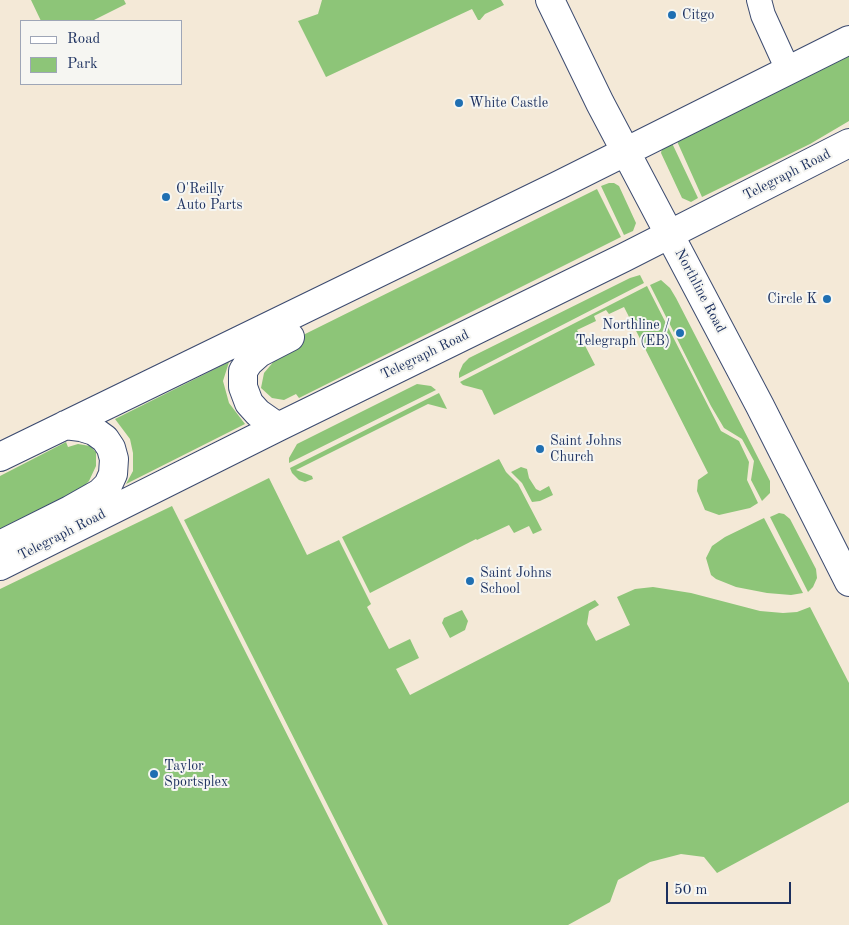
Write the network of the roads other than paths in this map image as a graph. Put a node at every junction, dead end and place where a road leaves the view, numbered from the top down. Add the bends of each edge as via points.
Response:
1 (550, 0) edge
2 (759, 0) edge
3 (849, 40) edge
4 (788, 70) junction
5 (849, 143) edge
6 (626, 152) junction
7 (571, 179) junction
8 (670, 234) junction
9 (65, 425) junction
10 (278, 427) junction
11 (0, 457) edge
12 (0, 545) edge
13 (0, 566) edge
14 (849, 582) edge

1 - 6 main road, Northline Road
2 - 4 street
3 - 4 main road
4 - 6 main road
5 - 8 main road, Telegraph Road
6 - 7 main road
6 - 8 main road, Northline Road
7 - 9 main road
7 - 10 main road via 533,213 254,357 243,371 243,387 253,408
8 - 10 main road, Telegraph Road
8 - 14 main road, Northline Road
9 - 11 main road
9 - 12 main road via 94,431 105,439 114,459 108,485 70,510
10 - 13 main road, Telegraph Road

